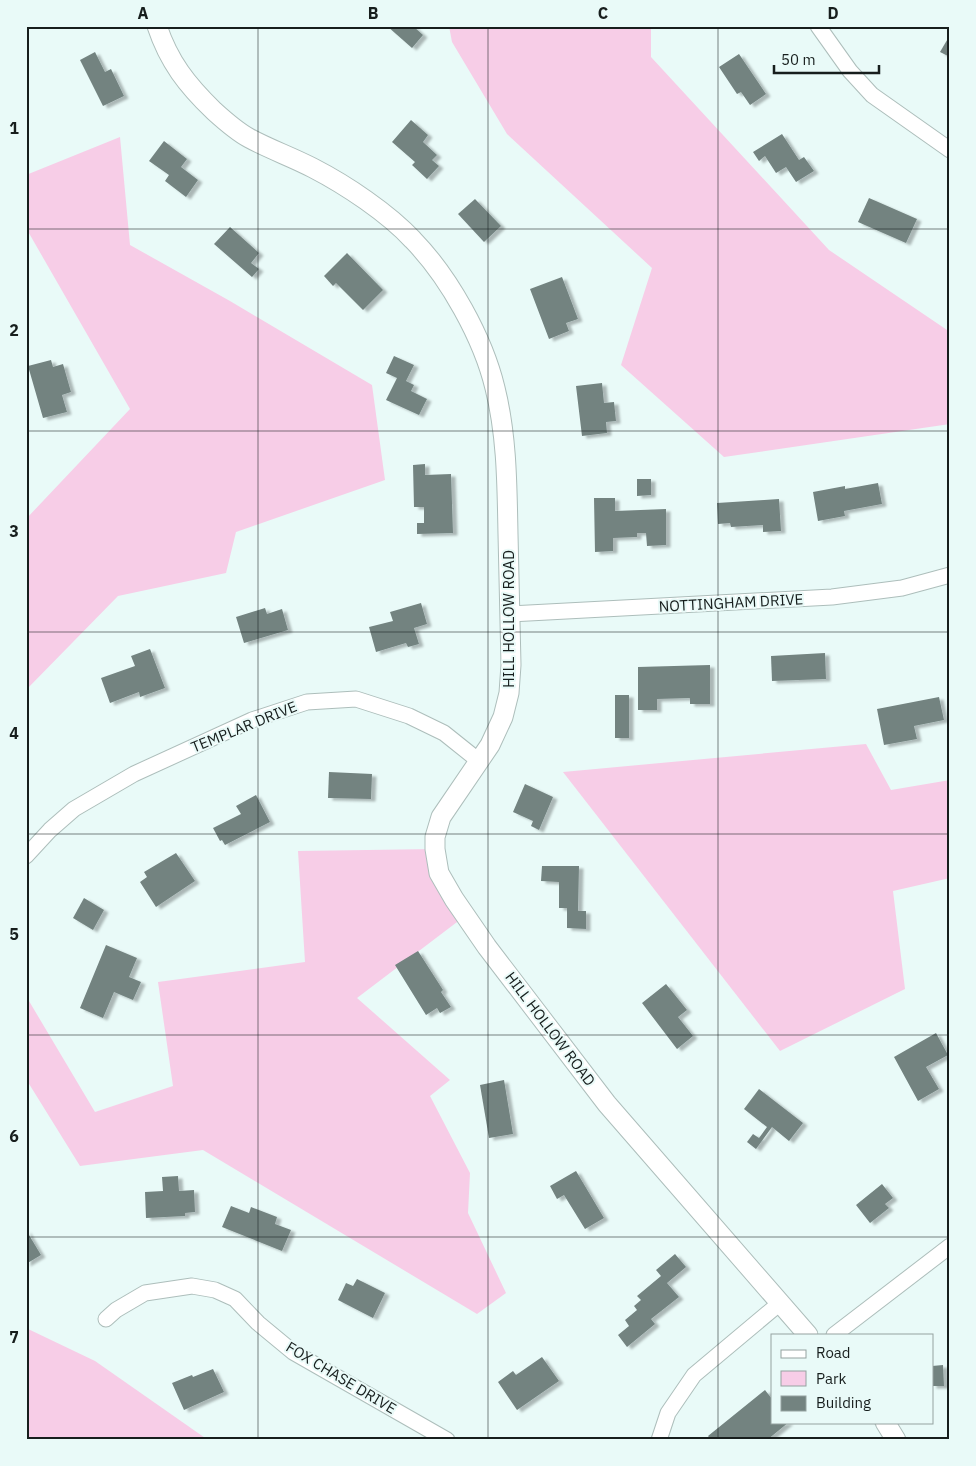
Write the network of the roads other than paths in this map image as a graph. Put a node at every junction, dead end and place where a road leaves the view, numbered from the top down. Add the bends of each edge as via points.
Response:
1 (157, 26) edge
2 (818, 26) edge
3 (950, 150) edge
4 (950, 576) edge
5 (510, 614) junction
6 (480, 761) junction
7 (26, 856) edge
8 (950, 1246) edge
9 (780, 1303) junction
10 (106, 1318) dead end
11 (807, 1334) edge
12 (835, 1334) edge
13 (885, 1424) edge
14 (447, 1440) edge
15 (659, 1440) edge
16 (896, 1440) edge

1 - 5 street, HILL HOLLOW ROAD via 163,44 192,90 227,123 248,138 314,168 376,207 413,240 437,269 464,311 484,351 505,443
2 - 3 street via 850,71 872,95
4 - 5 street, NOTTINGHAM DRIVE via 902,588 832,598
5 - 6 street, HILL HOLLOW ROAD via 509,693 504,717
6 - 7 street, TEMPLAR DRIVE via 444,732 408,716 356,700 307,702 252,720 134,774 74,809
6 - 9 street, HILL HOLLOW ROAD via 441,817 435,837 439,872 488,947 607,1104
8 - 12 street
9 - 11 street, HILL HOLLOW ROAD
9 - 15 street via 694,1375 668,1413
10 - 14 street, FOX CHASE DRIVE via 145,1293 192,1286 215,1290 235,1299 293,1352
13 - 16 street

